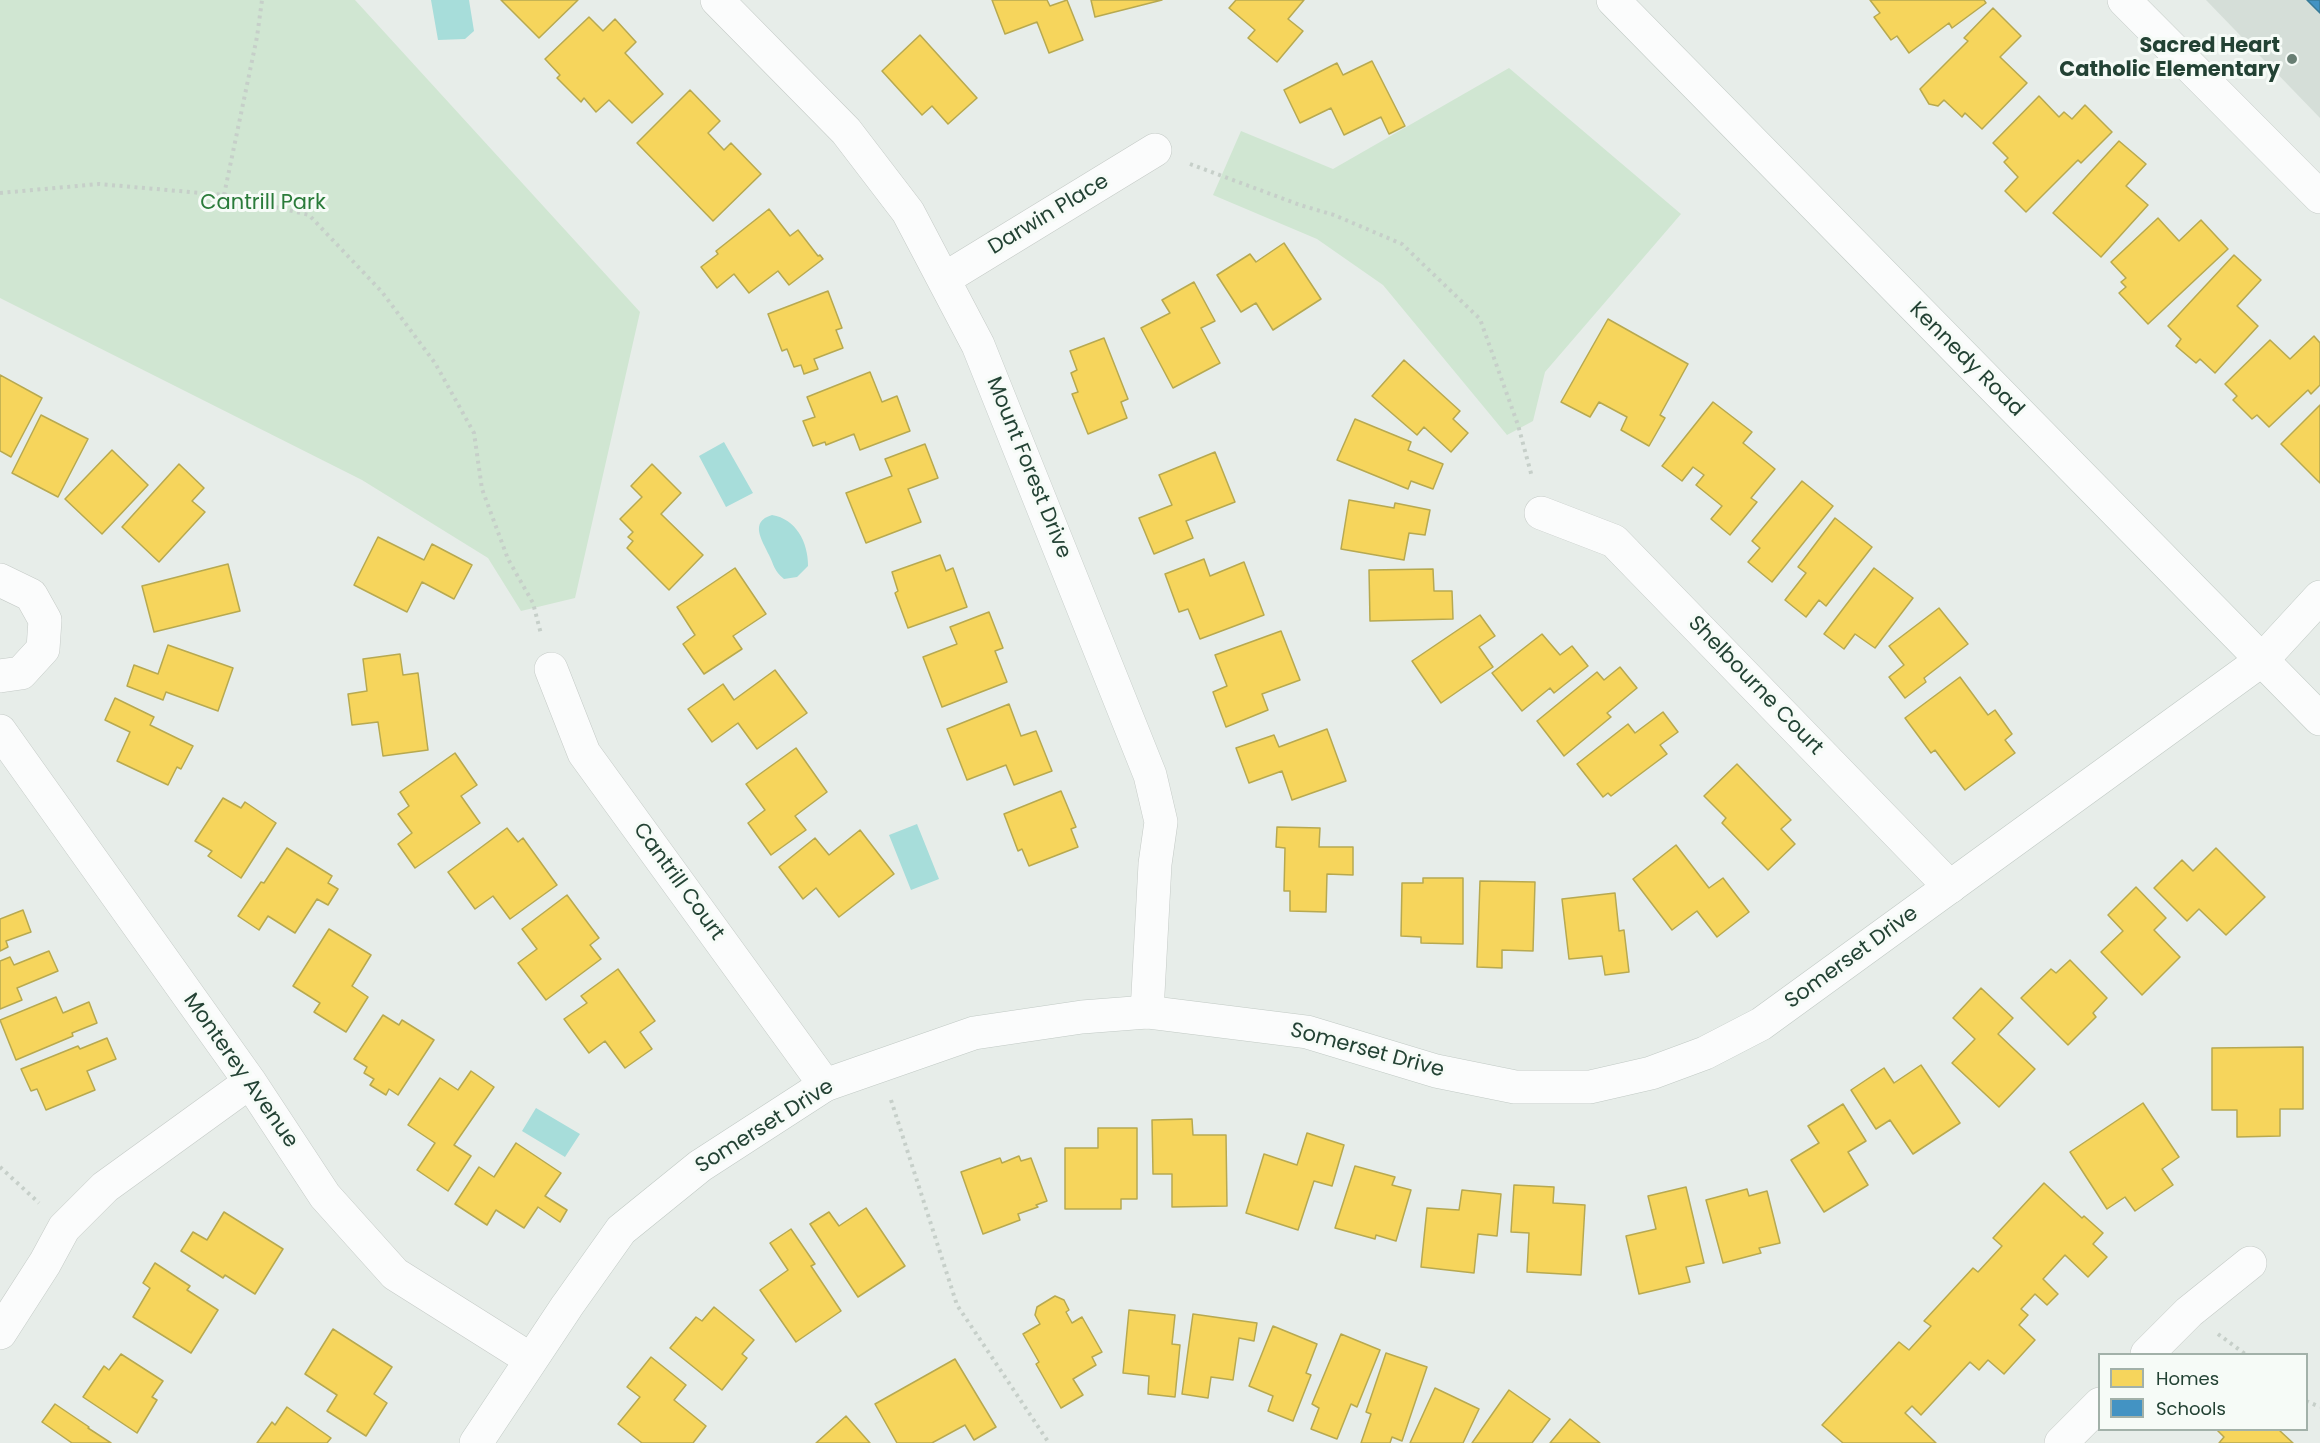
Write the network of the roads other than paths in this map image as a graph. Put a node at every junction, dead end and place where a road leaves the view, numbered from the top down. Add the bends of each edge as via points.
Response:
1 (717, 0) edge
2 (1613, 0) edge
3 (2124, 0) edge
4 (1155, 150) road end
5 (2320, 197) edge
6 (944, 279) junction
7 (1541, 513) road end
8 (0, 580) edge
9 (2320, 597) edge
10 (2262, 660) junction
11 (551, 669) road end
12 (0, 676) edge
13 (2320, 719) edge
14 (0, 731) edge
15 (1950, 887) junction
16 (1147, 1012) junction
17 (250, 1082) junction
18 (825, 1084) junction
19 (2250, 1263) dead end
20 (0, 1333) edge
21 (2149, 1353) edge
22 (530, 1359) junction
23 (2098, 1406) edge
24 (476, 1443) edge
25 (2061, 1443) edge

1 - 6 street, Mount Forest Drive via 846,131 908,212
2 - 10 street, Kennedy Road
3 - 5 street
4 - 6 street, Darwin Place
6 - 16 street, Mount Forest Drive via 978,345 1150,775 1161,822
7 - 15 street, Shelbourne Court via 1614,541
8 - 12 street via 31,595 45,620 43,649 21,673
9 - 10 street, Somerset Drive
10 - 13 street, Kennedy Road
10 - 15 street, Somerset Drive
11 - 18 street, Cantrill Court via 584,753
14 - 17 street, Monterey Avenue
15 - 16 street, Somerset Drive via 1761,1024 1705,1053 1662,1069 1590,1086 1515,1086 1436,1071 1307,1032
16 - 18 street, Somerset Drive via 975,1033
17 - 20 street via 105,1187 64,1228
17 - 22 street, Monterey Avenue via 325,1196 395,1274
18 - 22 street, Somerset Drive via 700,1166 621,1230
19 - 21 street via 2189,1312
22 - 24 street, Somerset Drive
23 - 25 street

